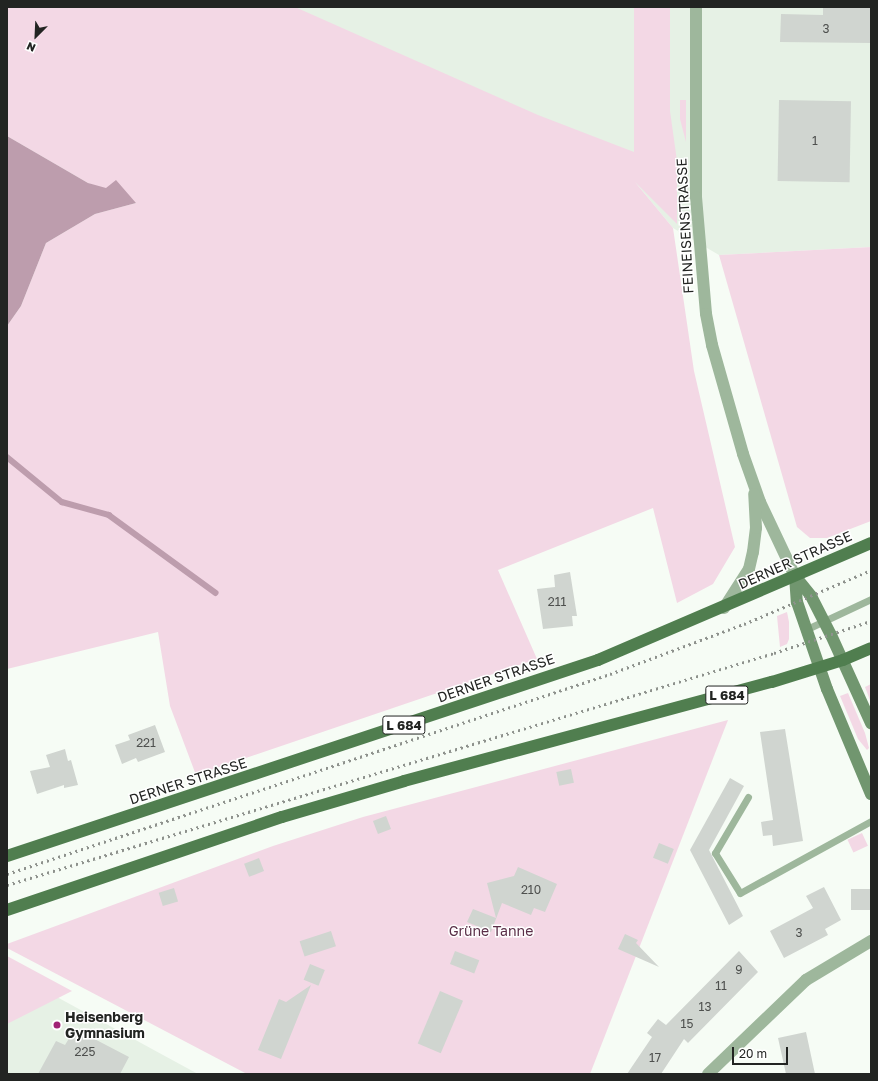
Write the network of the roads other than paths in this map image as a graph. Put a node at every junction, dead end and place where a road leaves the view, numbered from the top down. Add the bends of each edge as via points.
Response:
1 (696, 7) edge
2 (753, 485) junction
3 (871, 543) edge
4 (795, 576) junction
5 (871, 599) edge
6 (724, 608) junction
7 (824, 621) junction
8 (807, 629) junction
9 (871, 648) edge
10 (843, 660) junction
11 (820, 668) junction
12 (871, 723) edge
13 (866, 772) edge
14 (871, 794) edge
15 (748, 797) dead end
16 (871, 821) edge
17 (7, 856) edge
18 (7, 910) edge
19 (871, 941) edge
20 (708, 1074) edge

1 - 2 street, FEINEISENSTRASSE via 696,197 701,283 712,345 733,425
2 - 4 street, FEINEISENSTRASSE
2 - 6 street, FEINEISENSTRASSE via 756,528 753,552 746,575
3 - 4 main road, DERNER STRASSE / L 684
4 - 6 main road, DERNER STRASSE / L 684
4 - 7 street, FEINEISENSTRASSE via 811,596
4 - 8 street via 797,602
5 - 7 lane
6 - 17 main road, DERNER STRASSE / L 684 via 598,660
7 - 8 lane
7 - 10 street, FEINEISENSTRASSE
8 - 11 street
9 - 10 main road, L 684
10 - 11 main road, L 684
10 - 12 street, FEINEISENSTRASSE
11 - 13 street
11 - 18 main road, L 684 via 404,781 282,817
13 - 14 street
15 - 16 lane via 715,853 740,893
19 - 20 street via 806,980

